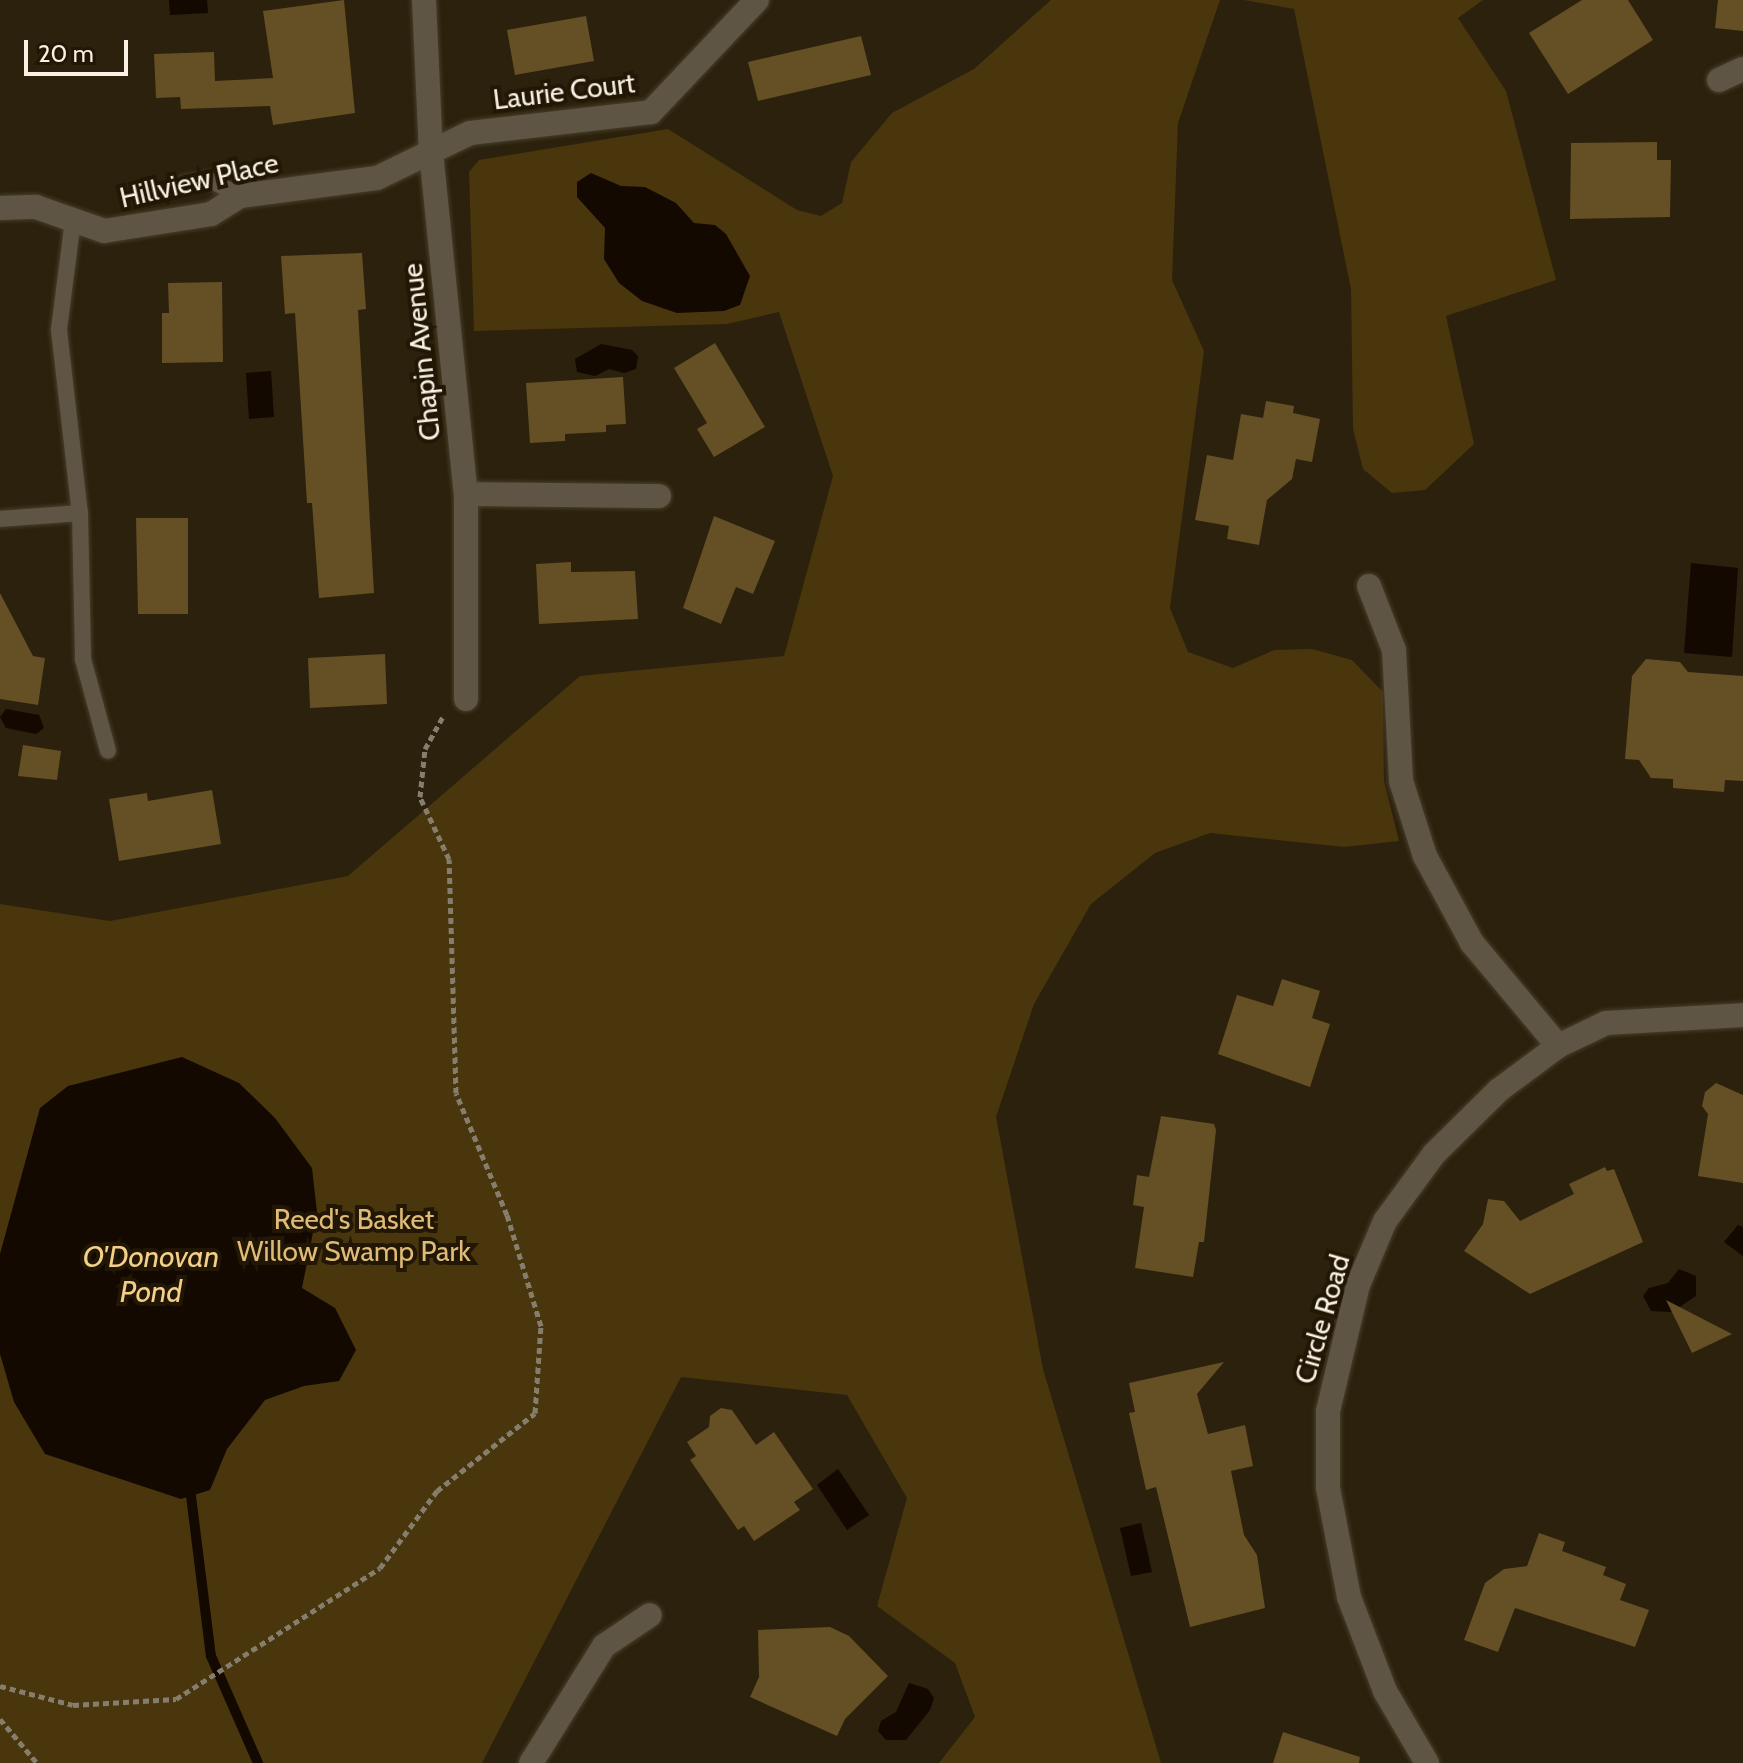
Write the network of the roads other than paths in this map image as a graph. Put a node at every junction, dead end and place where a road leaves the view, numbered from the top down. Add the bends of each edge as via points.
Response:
1 (424, 0) edge
2 (757, 0) edge
3 (1743, 69) edge
4 (1719, 80) dead end
5 (431, 152) junction
6 (184, 184) dead end
7 (240, 196) junction
8 (0, 208) edge
9 (73, 220) junction
10 (466, 494) junction
11 (659, 496) dead end
12 (80, 513) junction
13 (0, 519) edge
14 (1369, 586) dead end
15 (466, 692) road end
16 (108, 751) dead end
17 (1743, 1015) edge
18 (1558, 1046) junction
19 (650, 1615) dead end
20 (1424, 1762) edge
21 (531, 1763) edge

1 - 5 street, Chapin Avenue
2 - 5 street, Laurie Court via 651,112 470,133
3 - 4 street
5 - 7 street, Hillview Place via 377,178
5 - 10 street, Chapin Avenue
6 - 7 lane via 210,180
7 - 9 street, Hillview Place via 211,214 104,231
8 - 9 street, Hillview Place via 36,207
9 - 12 lane via 59,330
10 - 11 street
10 - 15 street, Chapin Avenue
12 - 13 lane
12 - 16 lane via 83,659
14 - 18 street via 1394,650 1401,781 1425,856 1472,943
17 - 18 street, Circle Road via 1606,1023
18 - 20 street, Circle Road via 1499,1090 1434,1154 1385,1221 1358,1285 1328,1411 1328,1488 1349,1597 1385,1691
19 - 21 street via 604,1646

